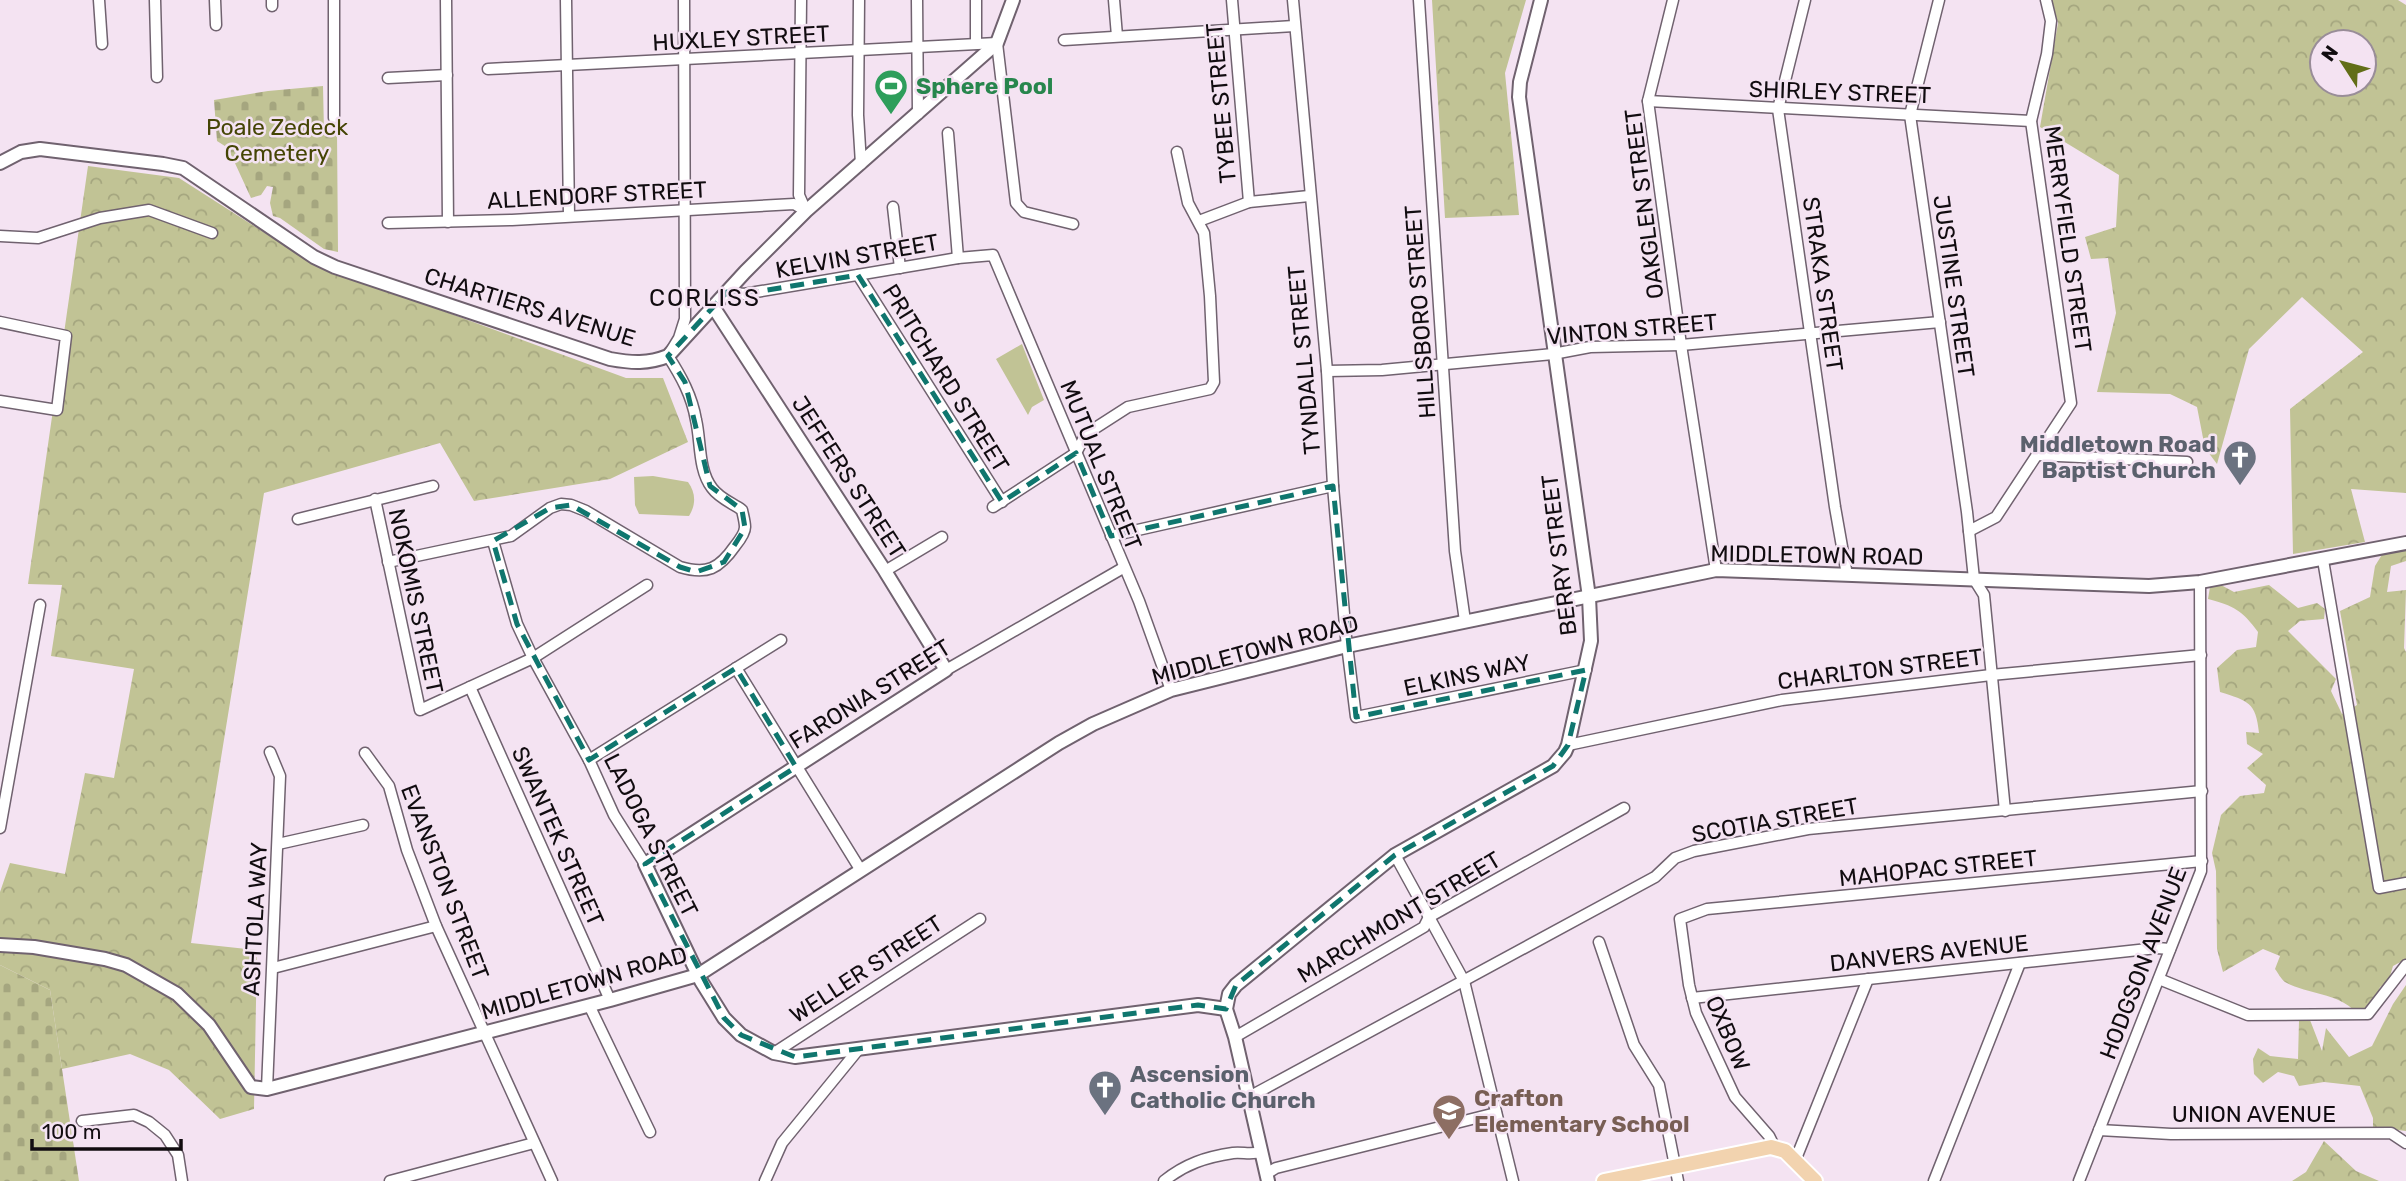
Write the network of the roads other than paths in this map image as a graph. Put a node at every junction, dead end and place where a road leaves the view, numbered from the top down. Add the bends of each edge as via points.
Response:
1 (99, 0) edge
2 (155, 0) edge
3 (215, 0) edge
4 (334, 0) edge
5 (446, 0) edge
6 (566, 0) edge
7 (684, 0) edge
8 (801, 0) edge
9 (859, 0) edge
10 (917, 0) edge
11 (976, 0) edge
12 (1013, 0) edge
13 (1114, 0) edge
14 (1232, 0) edge
15 (1293, 0) edge
16 (1419, 0) edge
17 (1541, 0) edge
18 (1673, 0) edge
19 (1805, 0) edge
20 (1939, 0) edge
21 (2046, 0) edge
22 (216, 25) dead end
23 (1294, 26) junction
24 (1234, 31) junction
25 (1117, 36) junction
26 (1064, 40) dead end
27 (997, 43) junction
28 (102, 44) dead end
29 (976, 44) junction
30 (918, 47) junction
31 (859, 50) junction
32 (802, 54) junction
33 (684, 60) junction
34 (566, 66) junction
35 (488, 69) dead end
36 (447, 75) junction
37 (157, 77) dead end
38 (388, 78) dead end
39 (1648, 101) junction
40 (1778, 109) junction
41 (918, 114) junction
42 (1910, 114) junction
43 (334, 118) dead end
44 (2031, 121) junction
45 (948, 133) dead end
46 (1177, 152) dead end
47 (1, 160) edge
48 (861, 164) junction
49 (1309, 196) junction
50 (1249, 202) junction
51 (893, 207) dead end
52 (684, 210) junction
53 (806, 211) junction
54 (569, 216) junction
55 (1199, 221) junction
56 (388, 222) dead end
57 (448, 222) junction
58 (1073, 223) dead end
59 (212, 233) dead end
60 (0, 236) edge
61 (993, 255) joint
62 (958, 258) junction
63 (900, 268) junction
64 (858, 275) junction
65 (727, 292) junction
66 (715, 308) junction
67 (1940, 321) junction
68 (0, 322) edge
69 (1811, 334) junction
70 (1681, 345) junction
71 (1553, 354) junction
72 (668, 356) junction
73 (1443, 364) junction
74 (1326, 371) junction
75 (0, 401) edge
76 (1076, 453) junction
77 (2038, 455) junction
78 (2187, 462) dead end
79 (1333, 485) junction
80 (433, 486) dead end
81 (374, 499) junction
82 (298, 519) dead end
83 (1969, 531) junction
84 (1111, 536) junction
85 (942, 537) dead end
86 (493, 541) junction
87 (2406, 543) edge
88 (2323, 560) junction
89 (388, 562) junction
90 (1123, 568) junction
91 (1716, 570) junction
92 (885, 571) junction
93 (1847, 575) junction
94 (1974, 579) junction
95 (2200, 582) junction
96 (647, 585) dead end
97 (1589, 597) junction
98 (40, 605) dead end
99 (1465, 621) junction
100 (781, 640) dead end
101 (1347, 646) junction
102 (2201, 655) junction
103 (533, 658) junction
104 (736, 668) junction
105 (946, 670) junction
106 (1586, 670) junction
107 (1991, 675) junction
108 (470, 687) junction
109 (1171, 690) junction
110 (1356, 718) joint
111 (1568, 746) junction
112 (270, 752) dead end
113 (365, 753) dead end
114 (589, 761) junction
115 (796, 767) junction
116 (2202, 791) junction
117 (1624, 808) dead end
118 (2004, 811) junction
119 (363, 825) dead end
120 (0, 828) edge
121 (278, 844) junction
122 (1395, 855) junction
123 (2202, 861) junction
124 (645, 864) junction
125 (860, 870) junction
126 (2406, 883) edge
127 (1429, 918) junction
128 (980, 919) dead end
129 (1680, 919) joint
130 (436, 926) junction
131 (1599, 942) dead end
132 (0, 945) edge
133 (2170, 949) junction
134 (2020, 963) junction
135 (2406, 965) edge
136 (272, 968) junction
137 (698, 975) junction
138 (1868, 979) junction
139 (2159, 979) junction
140 (1464, 981) junction
141 (1692, 998) junction
142 (610, 1000) junction
143 (589, 1006) junction
144 (1226, 1009) junction
145 (484, 1032) junction
146 (1235, 1037) junction
147 (858, 1051) junction
148 (774, 1053) junction
149 (267, 1089) junction
150 (1249, 1097) junction
151 (1496, 1113) junction
152 (82, 1121) dead end
153 (2099, 1130) junction
154 (650, 1132) dead end
155 (534, 1143) junction
156 (2406, 1143) edge
157 (1771, 1148) junction
158 (1262, 1152) junction
159 (1795, 1161) junction
160 (1676, 1166) junction
161 (1267, 1177) edge
162 (182, 1181) edge
163 (390, 1181) edge
164 (552, 1181) edge
165 (765, 1181) edge
166 (1164, 1181) edge
167 (1513, 1181) edge
168 (1604, 1181) edge
169 (1678, 1181) edge
170 (1815, 1181) edge
171 (1934, 1181) edge
172 (2079, 1181) edge

1 - 28 street
2 - 37 street
3 - 22 street
4 - 43 street
5 - 36 street
6 - 34 street
7 - 33 street
8 - 32 street
9 - 31 street
10 - 30 street
11 - 29 street
12 - 27 street
13 - 25 street
14 - 24 street, TYBEE STREET
15 - 23 street, TYNDALL STREET
16 - 73 street, HILLSBORO STREET
17 - 71 street, BERRY STREET via 1519,97
18 - 39 street, OAKGLEN STREET
19 - 40 street, STRAKA STREET
20 - 42 street, JUSTINE STREET
21 - 44 street, MERRYFIELD STREET via 2051,22
23 - 24 street
23 - 49 street, TYNDALL STREET
24 - 25 street
24 - 50 street, TYBEE STREET
25 - 26 street
27 - 29 street, HUXLEY STREET
27 - 41 street
27 - 58 street via 1016,203 1024,212
29 - 30 street, HUXLEY STREET
30 - 31 street, HUXLEY STREET
30 - 41 street
31 - 32 street, HUXLEY STREET
31 - 48 street
32 - 33 street, HUXLEY STREET
32 - 53 street via 799,195
33 - 34 street, HUXLEY STREET
33 - 52 street
34 - 35 street, HUXLEY STREET
34 - 54 street
36 - 38 street
36 - 57 street
39 - 40 street, SHIRLEY STREET
39 - 70 street, OAKGLEN STREET
40 - 42 street, SHIRLEY STREET
40 - 69 street, STRAKA STREET
41 - 48 street
42 - 44 street, SHIRLEY STREET
42 - 67 street, JUSTINE STREET
44 - 77 street, MERRYFIELD STREET via 2071,402
45 - 62 street
46 - 55 street via 1188,203
47 - 72 street, CHARTIERS AVENUE via 40,149 183,168 335,267 610,359 636,364
48 - 53 street
49 - 50 street
49 - 74 street, TYNDALL STREET
50 - 55 street
51 - 63 street
52 - 53 street, ALLENDORF STREET via 794,204
52 - 54 street, ALLENDORF STREET
52 - 72 street via 685,319
53 - 65 street
54 - 57 street, ALLENDORF STREET
55 - 76 street via 1210,296 1214,382 1210,389 1129,407 1086,434
56 - 57 street, ALLENDORF STREET
59 - 60 street via 149,210 100,218 38,238
61 - 62 street, KELVIN STREET
61 - 76 street, MUTUAL STREET
62 - 63 street, KELVIN STREET
63 - 64 street, KELVIN STREET
64 - 65 street, KELVIN STREET via 744,295
64 - 76 street, PRITCHARD STREET via 998,505
65 - 66 street
66 - 72 street
66 - 92 street, JEFFERS STREET
67 - 69 street, VINTON STREET
67 - 83 street, JUSTINE STREET
68 - 75 street via 66,336 57,410
69 - 70 street, VINTON STREET
69 - 93 street, STRAKA STREET
70 - 71 street, VINTON STREET via 1590,347
70 - 91 street, OAKGLEN STREET
71 - 73 street, VINTON STREET
71 - 97 street, BERRY STREET
72 - 86 street via 685,382 710,486 742,510 746,528 724,562 696,572 680,568 571,505 550,508 511,536
73 - 74 street, VINTON STREET
73 - 99 street, HILLSBORO STREET via 1455,551
74 - 79 street, TYNDALL STREET
76 - 84 street, MUTUAL STREET
77 - 78 street
77 - 83 street via 1996,517
79 - 84 street
79 - 101 street, TYNDALL STREET
80 - 81 street
81 - 82 street
81 - 89 street, NOKOMIS STREET
83 - 94 street, JUSTINE STREET
84 - 90 street, MUTUAL STREET
85 - 92 street
86 - 89 street
86 - 103 street, LADOGA STREET via 517,624
87 - 88 street, MIDDLETOWN ROAD
88 - 95 street, MIDDLETOWN ROAD
88 - 126 street via 2379,888
89 - 108 street, NOKOMIS STREET via 420,710
90 - 105 street, FARONIA STREET
90 - 109 street, MUTUAL STREET
91 - 93 street, MIDDLETOWN ROAD
91 - 97 street, MIDDLETOWN ROAD
92 - 105 street, JEFFERS STREET
93 - 94 street, MIDDLETOWN ROAD
94 - 95 street, MIDDLETOWN ROAD via 2149,586
94 - 107 street, JUSTINE STREET via 1984,595
95 - 102 street, HODGSON AVENUE
96 - 103 street
97 - 99 street, MIDDLETOWN ROAD
97 - 106 street, BERRY STREET via 1591,641
98 - 120 street
99 - 101 street, MIDDLETOWN ROAD
100 - 104 street
101 - 109 street, MIDDLETOWN ROAD
101 - 110 street, TYNDALL STREET
102 - 107 street, CHARLTON STREET
102 - 116 street, HODGSON AVENUE
103 - 108 street
103 - 114 street, LADOGA STREET
104 - 114 street
104 - 115 street
105 - 115 street, FARONIA STREET
106 - 110 street, ELKINS WAY
106 - 111 street, BERRY STREET
107 - 111 street, CHARLTON STREET via 1782,700
107 - 118 street, JUSTINE STREET
108 - 142 street, SWANTEK STREET
109 - 125 street, MIDDLETOWN ROAD via 1093,724
111 - 122 street, BERRY STREET via 1544,772
112 - 121 street, ASHTOLA WAY via 280,776
113 - 130 street, EVANSTON STREET via 389,786
114 - 124 street, LADOGA STREET via 614,815
115 - 124 street, FARONIA STREET
115 - 125 street
116 - 118 street, SCOTIA STREET
116 - 123 street, HODGSON AVENUE
117 - 127 street, MARCHMONT STREET
118 - 140 street, SCOTIA STREET via 1808,830 1694,851
119 - 121 street
121 - 136 street, ASHTOLA WAY
122 - 127 street
122 - 144 street, BERRY STREET via 1236,985
123 - 129 street, MAHOPAC STREET via 1707,909
123 - 133 street, HODGSON AVENUE
124 - 137 street, LADOGA STREET
125 - 137 street, MIDDLETOWN ROAD
127 - 140 street
127 - 146 street, MARCHMONT STREET via 1424,927
128 - 148 street, WELLER STREET
129 - 141 street, OXBOW
130 - 136 street
130 - 145 street, EVANSTON STREET
131 - 160 street via 1634,1045 1658,1086
132 - 149 street via 125,965 177,995 209,1025 251,1087
133 - 134 street, DANVERS AVENUE
133 - 139 street, HODGSON AVENUE
134 - 138 street, DANVERS AVENUE
134 - 171 street
135 - 139 street via 2368,1014 2248,1015
136 - 149 street, ASHTOLA WAY
137 - 142 street, MIDDLETOWN ROAD
137 - 148 street, LADOGA STREET via 741,1035
138 - 141 street, DANVERS AVENUE
138 - 159 street
139 - 153 street, HODGSON AVENUE
140 - 150 street, SCOTIA STREET
140 - 151 street
141 - 157 street, OXBOW via 1730,1088 1769,1136
142 - 143 street, MIDDLETOWN ROAD
143 - 145 street, MIDDLETOWN ROAD
143 - 154 street
144 - 146 street
144 - 147 street, LADOGA STREET via 1198,1005
145 - 149 street, MIDDLETOWN ROAD
145 - 155 street, EVANSTON STREET
146 - 150 street
147 - 148 street, LADOGA STREET via 794,1057
147 - 165 street via 782,1143
150 - 158 street
151 - 161 street via 1276,1168
151 - 167 street
152 - 162 street via 134,1115 149,1122 178,1155
153 - 156 street, UNION AVENUE via 2391,1133
153 - 172 street, HODGSON AVENUE
155 - 163 street
155 - 164 street, EVANSTON STREET
157 - 159 main road via 1785,1151
157 - 160 main road
158 - 161 street
158 - 166 street via 1201,1159
159 - 170 main road
160 - 168 main road
160 - 169 street

